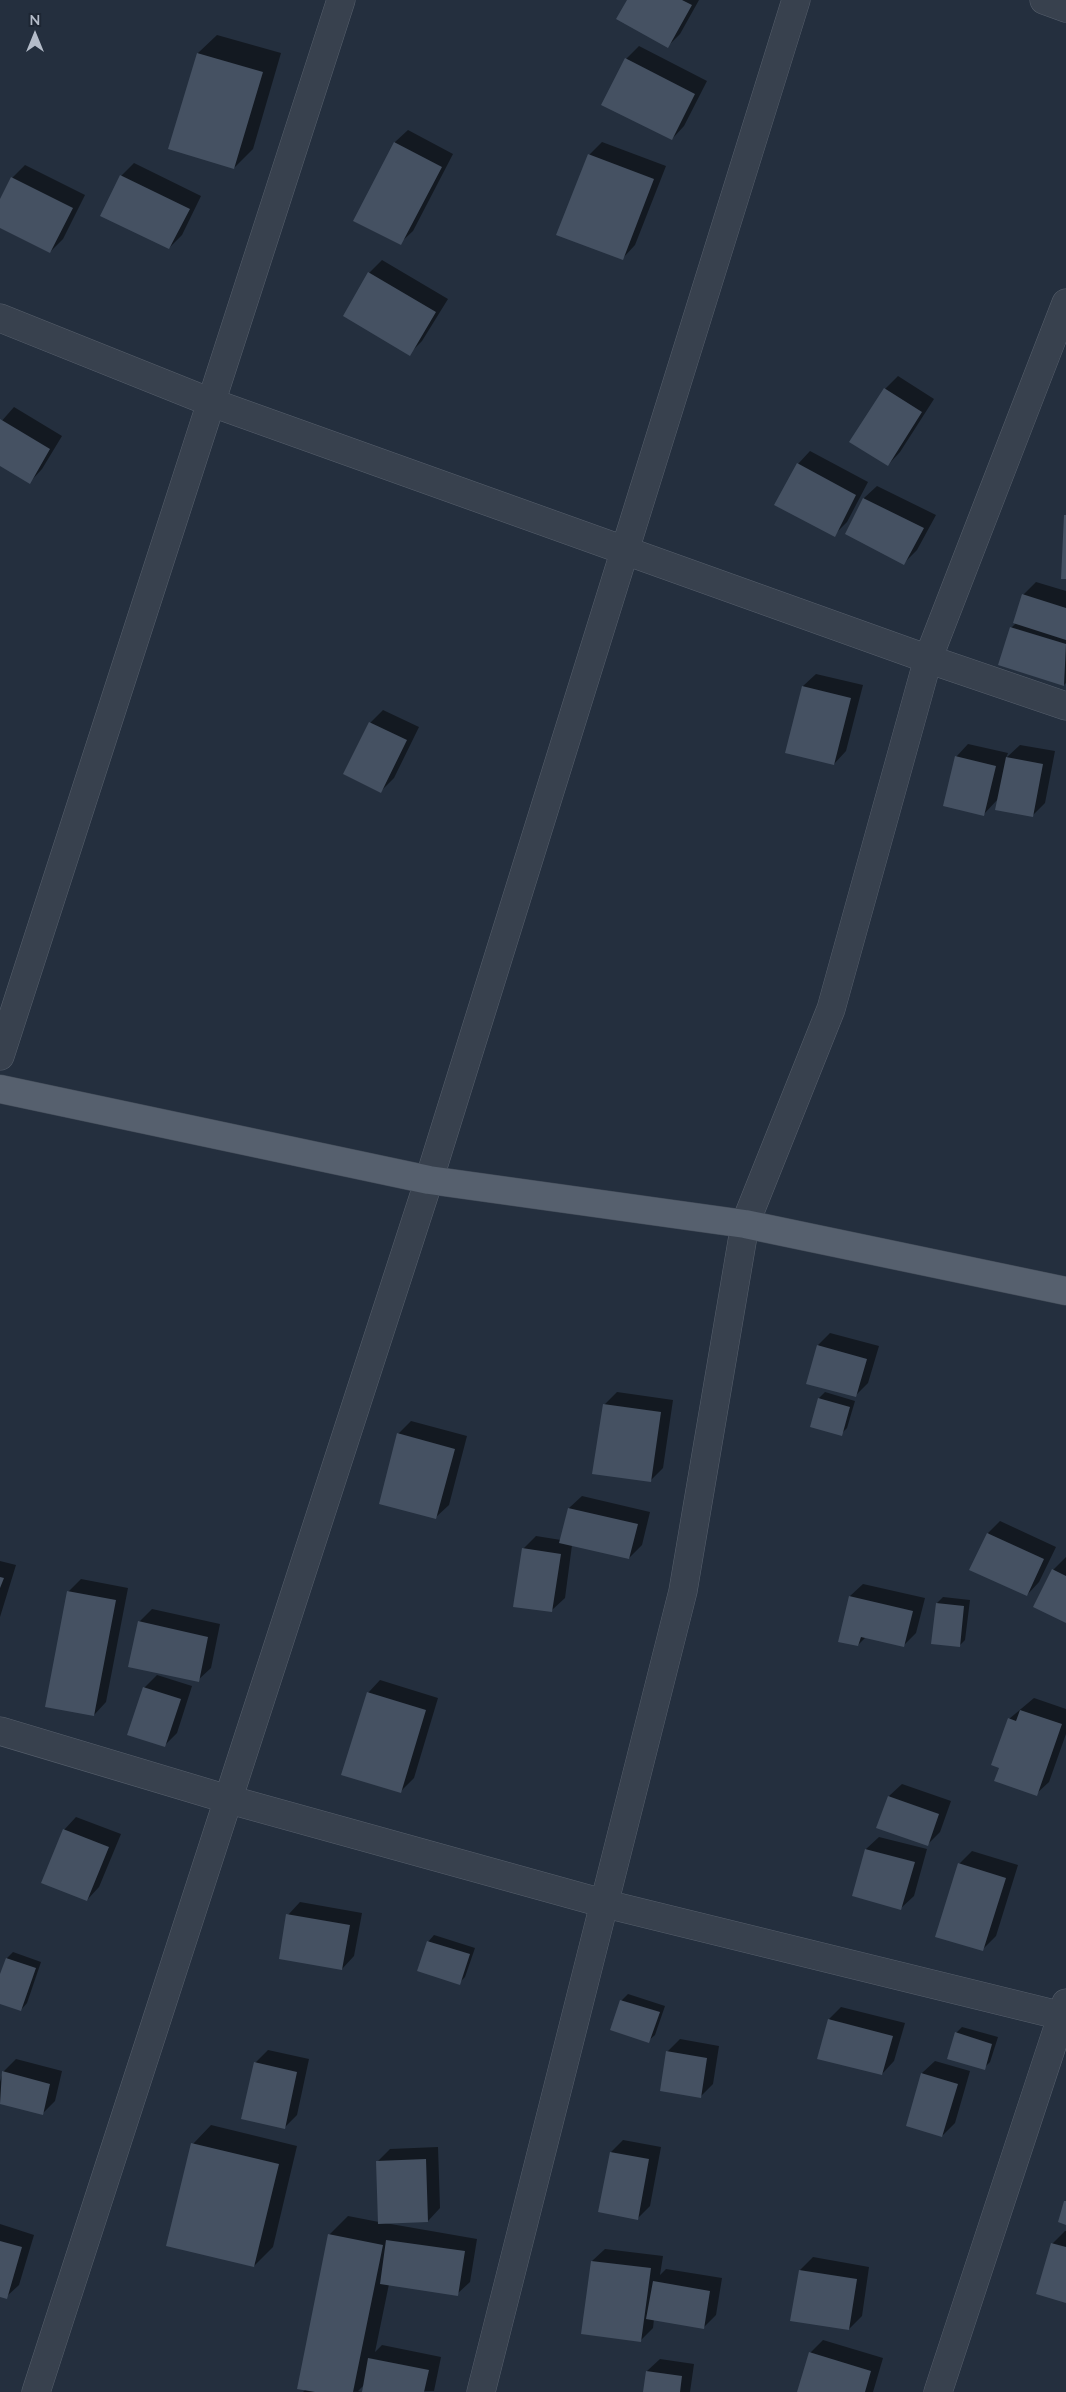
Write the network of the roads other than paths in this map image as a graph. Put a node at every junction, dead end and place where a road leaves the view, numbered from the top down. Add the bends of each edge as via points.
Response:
1 (341, 0) edge
2 (796, 0) edge
3 (1044, 0) edge
4 (1066, 8) edge
5 (1066, 303) edge
6 (0, 318) edge
7 (210, 402) junction
8 (625, 552) junction
9 (928, 660) junction
10 (1066, 706) edge
11 (0, 1056) edge
12 (0, 1089) edge
13 (429, 1180) junction
14 (746, 1224) junction
15 (1066, 1291) edge
16 (0, 1731) edge
17 (227, 1799) junction
18 (606, 1904) junction
19 (1065, 2012) edge
20 (36, 2392) edge
21 (481, 2392) edge
22 (938, 2392) edge

1 - 7 street
2 - 8 street
3 - 4 street
5 - 9 street
6 - 7 street
7 - 8 street
7 - 11 street
8 - 9 street
8 - 13 street
9 - 10 street
9 - 14 street via 831,1009
12 - 13 main road
13 - 14 main road
13 - 17 street
14 - 15 main road
14 - 18 street via 683,1591
16 - 17 street
17 - 18 street
17 - 20 street
18 - 19 street
18 - 21 street
19 - 22 street

